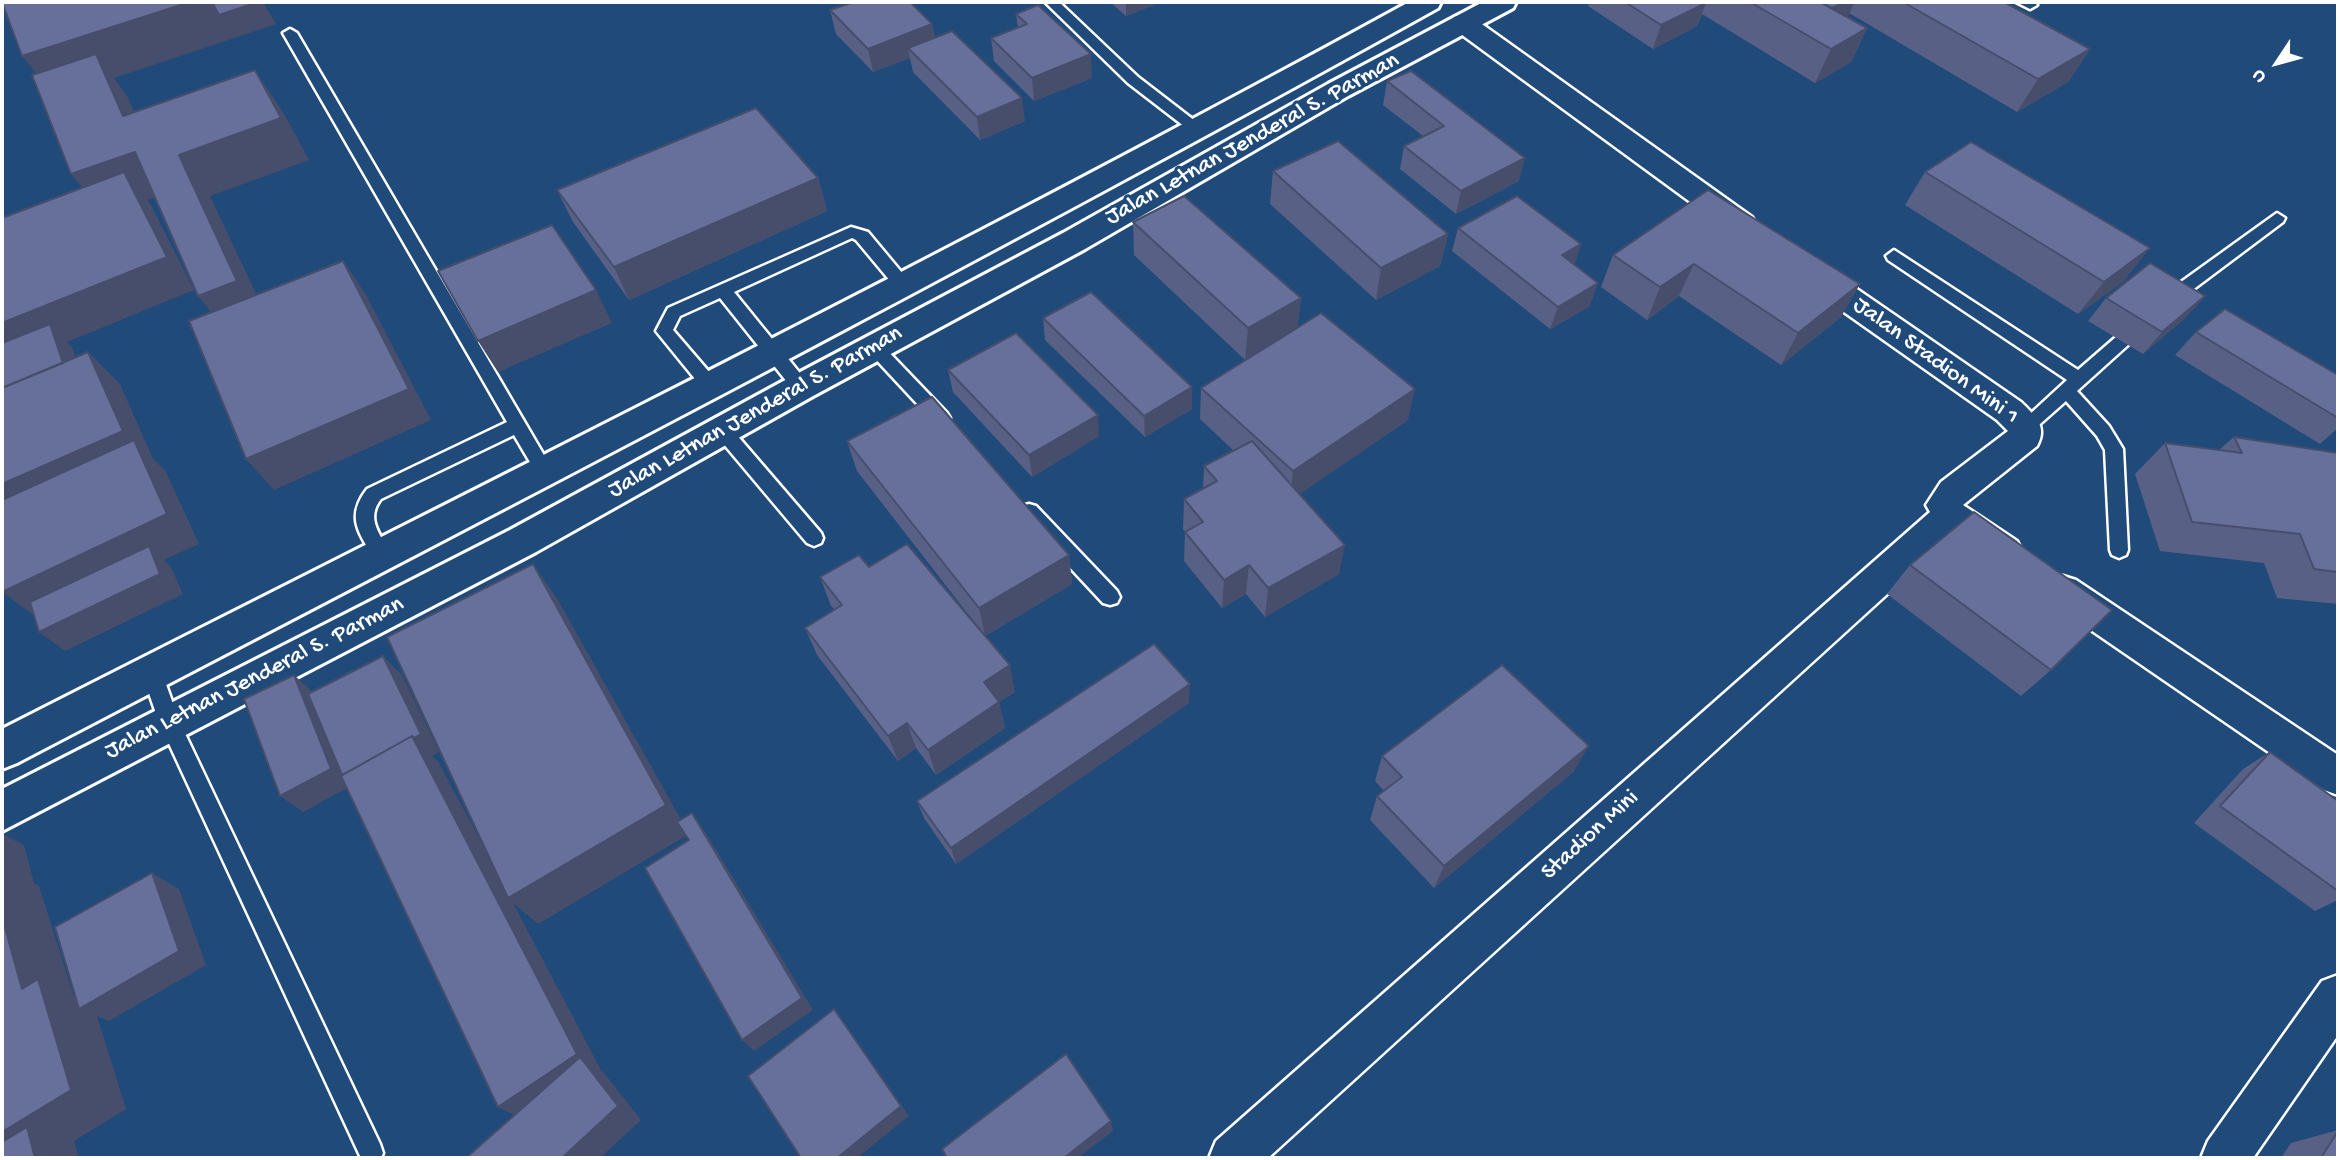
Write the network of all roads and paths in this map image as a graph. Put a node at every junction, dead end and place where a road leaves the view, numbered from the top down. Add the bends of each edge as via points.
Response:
1 (1052, 2) edge
2 (1428, 2) edge
3 (1503, 2) edge
4 (1463, 23) junction
5 (290, 33) dead end
6 (1307, 69) junction
7 (1338, 90) junction
8 (1194, 127) junction
9 (1038, 211) junction
10 (2277, 218) dead end
11 (1074, 241) junction
12 (1894, 256) dead end
13 (902, 284) junction
14 (723, 290) junction
15 (2162, 304) edge
16 (2122, 341) dead end
17 (875, 348) junction
18 (771, 353) junction
19 (709, 385) junction
20 (2073, 386) junction
21 (801, 387) junction
22 (518, 425) junction
23 (2025, 427) junction
24 (951, 429) edge
25 (723, 431) junction
26 (543, 469) junction
27 (1017, 498) edge
28 (1950, 515) junction
29 (814, 538) dead end
30 (2119, 550) dead end
31 (380, 553) junction
32 (1110, 597) dead end
33 (152, 673) junction
34 (169, 722) junction
35 (2, 750) edge
36 (2338, 777) edge
37 (2, 811) edge
38 (2338, 997) edge
39 (371, 1153) dead end
40 (1233, 1158) edge
41 (2225, 1158) edge

1 - 8 lane via 1133,80
2 - 6 street, Jalan Letnan Jenderal S. Parman
3 - 4 street, Jalan Letnan Jenderal S. Parman
4 - 7 street, Jalan Letnan Jenderal S. Parman
4 - 23 street, Jalan Stadion Mini 1 via 2009,411
5 - 22 lane
6 - 7 street
6 - 8 street, Jalan Letnan Jenderal S. Parman
7 - 11 street, Jalan Letnan Jenderal S. Parman
8 - 9 street, Jalan Letnan Jenderal S. Parman
9 - 11 street
9 - 13 street, Jalan Letnan Jenderal S. Parman
10 - 15 lane
11 - 17 street, Jalan Letnan Jenderal S. Parman
12 - 20 lane
13 - 14 lane via 862,236 851,232
13 - 18 street, Jalan Letnan Jenderal S. Parman
14 - 18 lane
14 - 19 lane via 674,312 664,331
16 - 20 lane
17 - 21 street, Jalan Letnan Jenderal S. Parman
17 - 24 lane
18 - 19 street, Jalan Letnan Jenderal S. Parman
18 - 21 lane
19 - 26 street, Jalan Letnan Jenderal S. Parman
20 - 23 lane
20 - 30 lane via 2114,449
21 - 25 street, Jalan Letnan Jenderal S. Parman
22 - 26 lane
22 - 31 lane via 374,494 362,515
23 - 28 street, Jalan Stadion Mini 1 via 2025,437 1946,499
25 - 29 lane
25 - 34 street, Jalan Letnan Jenderal S. Parman via 523,541
26 - 31 street, Jalan Letnan Jenderal S. Parman
27 - 32 lane
28 - 36 street
28 - 40 street, Stadion Mini
31 - 33 street, Jalan Letnan Jenderal S. Parman
33 - 34 lane
33 - 35 street, Jalan Letnan Jenderal S. Parman
34 - 37 street, Jalan Letnan Jenderal S. Parman
34 - 39 lane
38 - 41 street

